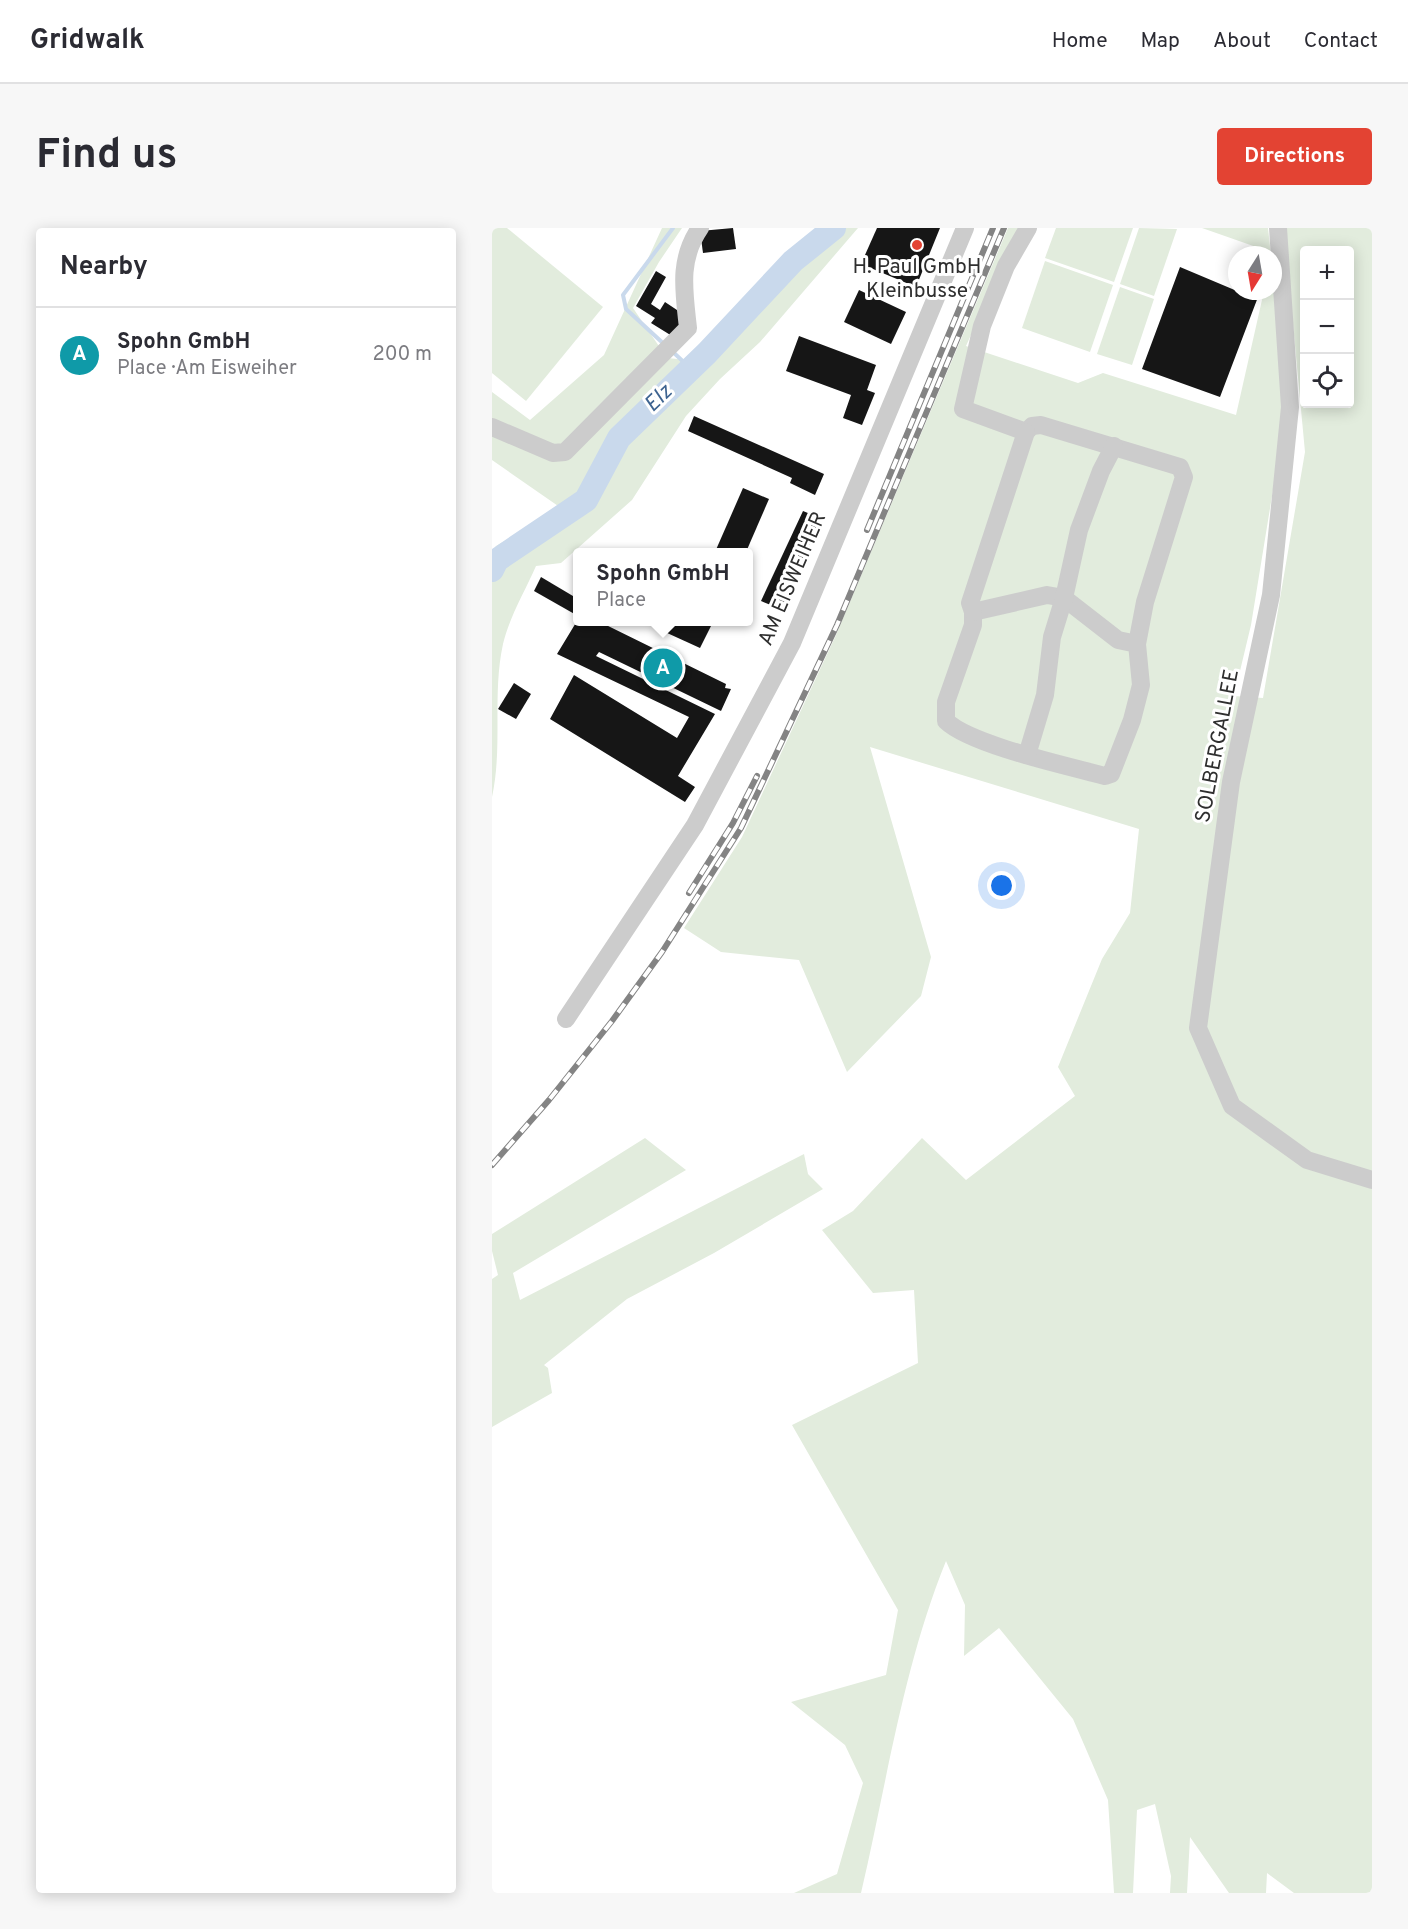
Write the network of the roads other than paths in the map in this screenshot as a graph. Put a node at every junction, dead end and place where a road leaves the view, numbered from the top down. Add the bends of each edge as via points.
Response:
1 (700, 228) edge
2 (965, 228) edge
3 (1028, 228) edge
4 (1278, 228) edge
5 (492, 426) edge
6 (1026, 432) junction
7 (1114, 446) junction
8 (1064, 598) junction
9 (973, 612) junction
10 (1137, 644) junction
11 (1027, 755) junction
12 (566, 1019) dead end
13 (1372, 1180) edge

1 - 5 street via 689,244 683,282 688,328 565,452 553,453
2 - 12 street, AM EISWEIHER via 792,643 695,825
3 - 6 street via 1006,266 982,326 963,409
4 - 13 street, SOLBERGALLEE via 1290,407 1271,595 1231,782 1198,1028 1232,1106 1307,1160
6 - 7 street via 1041,425
6 - 9 street via 970,603
7 - 8 street via 1079,530
7 - 10 street via 1180,467 1184,477 1145,602
8 - 9 street via 1047,595
8 - 10 street via 1118,640
8 - 11 street via 1052,637 1045,695
9 - 11 street via 973,625 946,702 946,721 956,730
10 - 11 street via 1141,685 1111,774 1105,776

